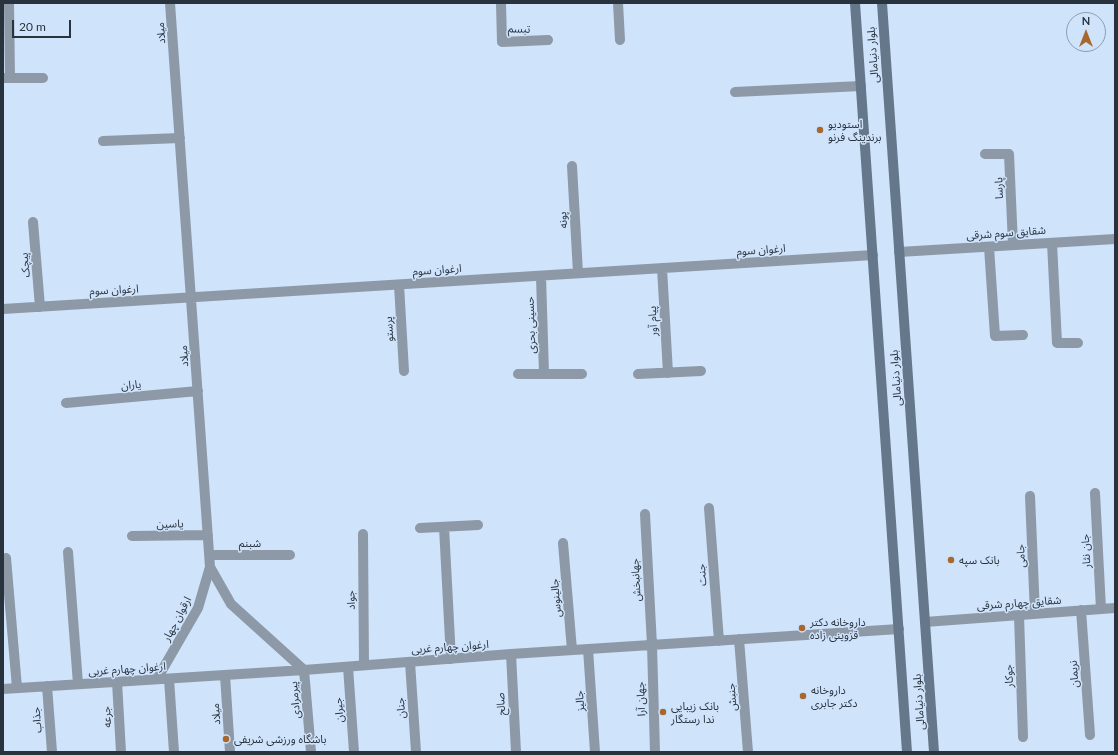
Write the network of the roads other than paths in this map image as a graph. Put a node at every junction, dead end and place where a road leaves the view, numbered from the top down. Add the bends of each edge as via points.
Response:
1 (9, 3) edge
2 (170, 3) edge
3 (501, 3) edge
4 (618, 3) edge
5 (856, 3) edge
6 (882, 3) edge
7 (548, 40) dead end
8 (620, 40) dead end
9 (7, 78) edge
10 (43, 78) dead end
11 (861, 86) junction
12 (735, 92) dead end
13 (180, 138) junction
14 (103, 141) dead end
15 (985, 154) dead end
16 (572, 166) dead end
17 (33, 222) dead end
18 (1115, 239) edge
19 (1052, 243) junction
20 (1013, 245) junction
21 (989, 246) junction
22 (899, 252) junction
23 (873, 255) junction
24 (662, 268) junction
25 (578, 273) junction
26 (541, 276) junction
27 (399, 285) junction
28 (191, 298) junction
29 (40, 307) junction
30 (3, 309) edge
31 (1023, 335) dead end
32 (1078, 343) dead end
33 (404, 371) dead end
34 (701, 371) dead end
35 (668, 373) junction
36 (518, 374) dead end
37 (544, 374) junction
38 (582, 374) dead end
39 (638, 374) dead end
40 (198, 391) junction
41 (66, 403) dead end
42 (1095, 493) dead end
43 (1030, 496) dead end
44 (709, 508) dead end
45 (645, 514) dead end
46 (478, 525) dead end
47 (444, 527) junction
48 (420, 528) dead end
49 (362, 534) dead end
50 (208, 535) junction
51 (132, 536) dead end
52 (563, 543) dead end
53 (68, 552) dead end
54 (210, 555) junction
55 (290, 555) dead end
56 (6, 558) dead end
57 (210, 567) junction
58 (1115, 608) edge
59 (1101, 609) junction
60 (1081, 610) junction
61 (1035, 614) junction
62 (1019, 615) junction
63 (925, 622) junction
64 (899, 629) junction
65 (739, 639) junction
66 (719, 640) junction
67 (652, 645) junction
68 (588, 649) junction
69 (572, 650) junction
70 (511, 654) junction
71 (451, 659) junction
72 (410, 662) junction
73 (364, 665) junction
74 (348, 667) junction
75 (304, 670) junction
76 (225, 675) junction
77 (157, 679) junction
78 (169, 679) junction
79 (117, 682) junction
80 (78, 684) junction
81 (47, 686) junction
82 (17, 688) junction
83 (3, 689) edge
84 (1090, 735) dead end
85 (1022, 737) dead end
86 (52, 752) edge
87 (120, 752) edge
88 (174, 752) edge
89 (230, 752) edge
90 (311, 752) edge
91 (354, 752) edge
92 (416, 752) edge
93 (516, 752) edge
94 (595, 752) edge
95 (655, 752) edge
96 (748, 752) edge
97 (907, 752) edge
98 (934, 752) edge

1 - 9 street
2 - 13 street, میلاد
3 - 7 street, تبسم via 502,42
4 - 8 street
5 - 11 main road, بلوار دنیامالی
6 - 22 main road, بلوار دنیامالی
9 - 10 street
11 - 12 street
11 - 23 main road, بلوار دنیامالی
13 - 14 street
13 - 28 street, میلاد
15 - 20 street, پارسا via 1009,154
16 - 25 street, پونه
17 - 29 street, پیچک
18 - 19 street, شقایق سوم شرقی
19 - 20 street, شقایق سوم شرقی
19 - 32 street via 1057,343
20 - 21 street, شقایق سوم شرقی
21 - 22 street, شقایق سوم شرقی
21 - 31 street via 995,336
22 - 63 main road, بلوار دنیامالی
23 - 24 street, ارغوان سوم
23 - 64 main road, بلوار دنیامالی
24 - 25 street, ارغوان سوم
24 - 35 street, پیام آور
25 - 26 street, ارغوان سوم
26 - 27 street, ارغوان سوم
26 - 37 street, حسینی بحری
27 - 28 street, ارغوان سوم
27 - 33 street, پرستو
28 - 29 street, ارغوان سوم
28 - 40 street, میلاد
29 - 30 street, ارغوان سوم
34 - 35 street
35 - 39 street
36 - 37 street
37 - 38 street
40 - 41 street, یاران
40 - 50 street, میلاد
42 - 59 street, جان نثار
43 - 61 street, جامی
44 - 66 street, جنت
45 - 67 street, جهانبخش
46 - 47 street
47 - 48 street
47 - 71 street
49 - 73 street, جواد
50 - 51 street, یاسین
50 - 54 street, میلاد
52 - 69 street, جالینوس
53 - 80 street
54 - 55 street, شبنم
54 - 57 street, میلاد
56 - 82 street
57 - 75 street, میلاد via 231,604
57 - 77 street, ارقوان چهار via 198,608
58 - 59 street, شقایق چهارم شرقی
59 - 60 street, شقایق چهارم شرقی
60 - 61 street, شقایق چهارم شرقی
60 - 84 street, نریمان
61 - 62 street, شقایق چهارم شرقی
62 - 63 street, شقایق چهارم شرقی
62 - 85 street, جوکار
63 - 98 main road, بلوار دنیامالی
64 - 65 street, ارغوان چهارم غربی
64 - 97 main road, بلوار دنیامالی
65 - 66 street, ارغوان چهارم غربی
65 - 96 street, جنبش
66 - 67 street, ارغوان چهارم غربی
67 - 68 street, ارغوان چهارم غربی
67 - 95 street, جهان آرا
68 - 69 street, ارغوان چهارم غربی
68 - 94 street, جالیز
69 - 70 street, ارغوان چهارم غربی
70 - 71 street, ارغوان چهارم غربی
70 - 93 street, صالح
71 - 72 street, ارغوان چهارم غربی
72 - 73 street, ارغوان چهارم غربی
72 - 92 street, جنان
73 - 74 street, ارغوان چهارم غربی
74 - 75 street, ارغوان چهارم غربی
74 - 91 street, جیران
75 - 76 street, ارغوان چهارم غربی
75 - 90 street, پیرمرادی
76 - 78 street, ارغوان چهارم غربی
76 - 89 street, میلاد
77 - 78 street, ارغوان چهارم غربی
77 - 79 street, ارغوان چهارم غربی
78 - 88 street
79 - 80 street, ارغوان چهارم غربی
79 - 87 street, جرعه
80 - 81 street, ارغوان چهارم غربی
81 - 82 street, ارغوان چهارم غربی
81 - 86 street, جذاب
82 - 83 street, ارغوان چهارم غربی

